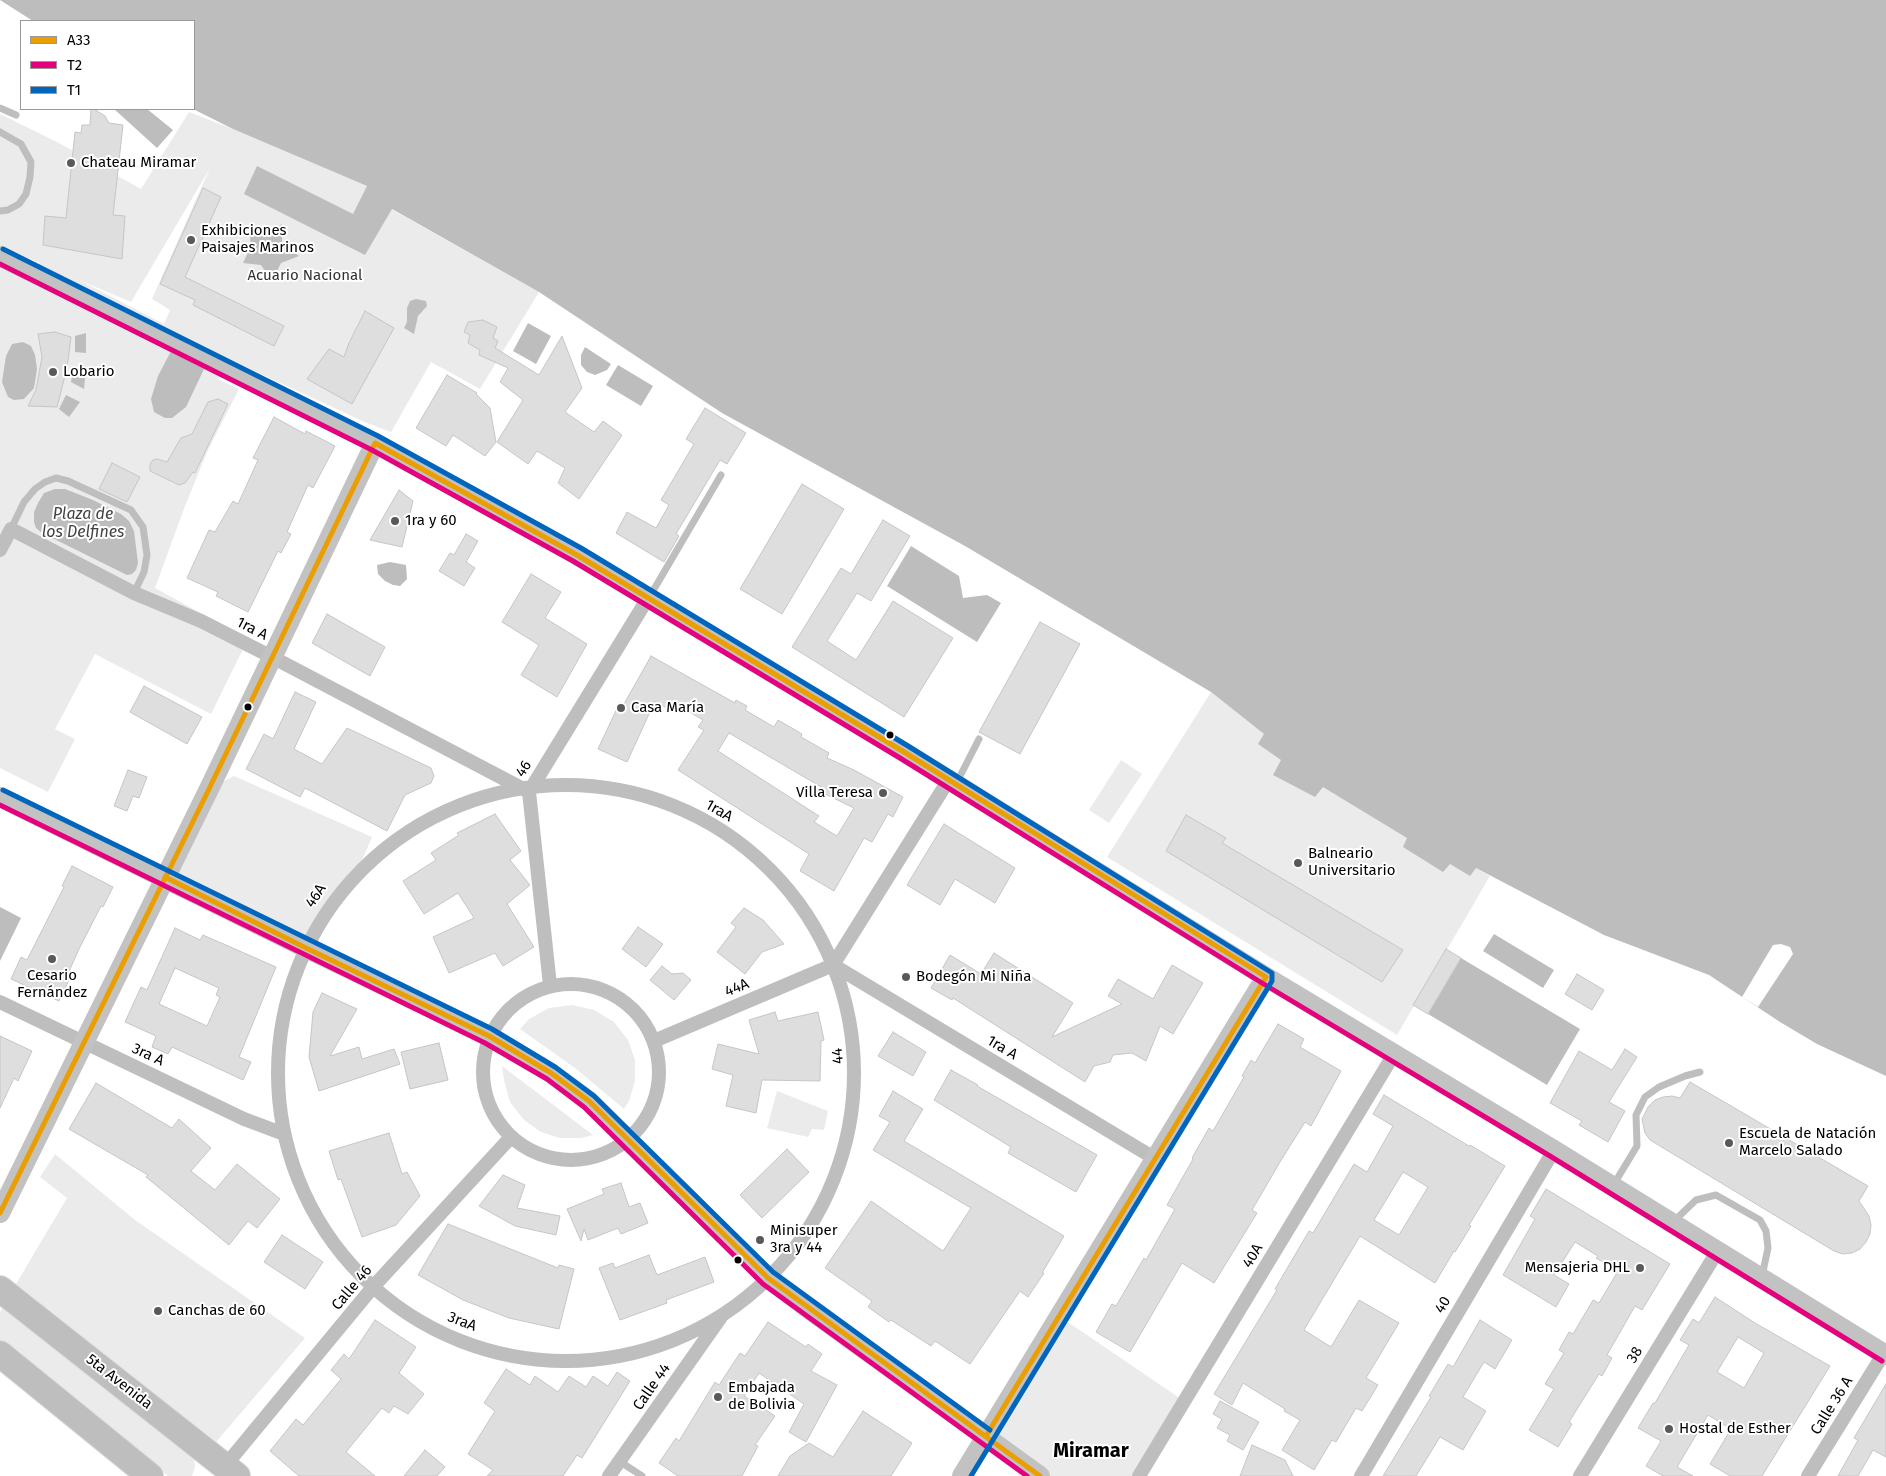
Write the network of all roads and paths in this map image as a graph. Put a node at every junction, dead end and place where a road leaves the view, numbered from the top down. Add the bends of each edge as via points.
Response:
1 (0, 108) edge
2 (16, 115) dead end
3 (0, 132) edge
4 (0, 210) edge
5 (0, 256) edge
6 (375, 443) junction
7 (721, 476) dead end
8 (11, 529) junction
9 (0, 550) edge
10 (134, 593) junction
11 (648, 598) junction
12 (272, 657) junction
13 (980, 739) dead end
14 (952, 783) junction
15 (529, 792) junction
16 (0, 797) edge
17 (165, 877) junction
18 (304, 947) junction
19 (833, 965) junction
20 (1266, 977) junction
21 (550, 985) junction
22 (0, 1002) edge
23 (489, 1036) junction
24 (654, 1041) junction
25 (83, 1042) junction
26 (1394, 1054) junction
27 (1700, 1072) dead end
28 (284, 1134) junction
29 (511, 1136) junction
30 (629, 1139) junction
31 (1554, 1150) junction
32 (1154, 1158) junction
33 (1612, 1186) junction
34 (0, 1213) edge
35 (1672, 1223) junction
36 (1717, 1252) junction
37 (768, 1278) junction
38 (1761, 1279) junction
39 (373, 1287) junction
40 (0, 1289) edge
41 (722, 1317) junction
42 (0, 1354) edge
43 (1885, 1354) edge
44 (986, 1436) junction
45 (620, 1462) junction
46 (231, 1471) edge
47 (150, 1476) edge
48 (609, 1476) edge
49 (642, 1476) edge
50 (962, 1476) edge
51 (1040, 1476) edge
52 (1139, 1476) edge
53 (1361, 1476) edge
54 (1580, 1476) edge
55 (1808, 1476) edge

1 - 2 lane
3 - 4 lane via 21,144 30,162 26,194 19,204
5 - 6 street
6 - 11 street
6 - 12 street
7 - 11 lane
8 - 9 street
8 - 10 street, 1ra A
8 - 10 lane via 24,502 35,489 56,478 131,510 143,527 147,555 144,572
10 - 12 street, 1ra A via 201,621
11 - 14 street
11 - 15 street, 46
12 - 15 street, 1ra A
12 - 17 street
13 - 14 lane
14 - 19 street
14 - 20 street
15 - 18 street, 46A via 482,798 438,813 396,835 349,878
15 - 19 street, 1raA via 605,787 678,806 744,844 797,898
15 - 21 street, 46
16 - 17 street
17 - 18 street
17 - 25 street
18 - 23 street
18 - 28 street, 46A via 290,1001 280,1065
19 - 24 street, 44A
19 - 32 street, 1ra A
19 - 37 street, 44 via 850,1019 856,1076 851,1132 833,1186 806,1235
20 - 26 street
20 - 32 street
21 - 23 street via 529,993 510,1006
21 - 24 street via 595,986 616,995 634,1009
22 - 25 street, 3ra A
23 - 29 street via 483,1067 484,1090 492,1112
23 - 30 street via 551,1073 589,1101
24 - 30 street via 660,1071 657,1095 648,1117
25 - 28 street, 3ra A via 244,1119
25 - 34 street
26 - 31 street
26 - 52 street, 40A
27 - 33 lane via 1659,1087 1645,1098 1636,1115 1637,1146
28 - 39 street, 3raA via 296,1174 315,1215 341,1253
29 - 30 street via 524,1147 546,1157 569,1161 593,1159 615,1150
29 - 39 street, Calle 46
30 - 37 street
31 - 33 street
31 - 53 street, 40
32 - 44 street
33 - 35 street
35 - 36 street
35 - 38 lane via 1696,1200 1707,1196 1716,1196 1760,1220 1766,1230 1768,1248
36 - 38 street
36 - 54 street, 38
37 - 41 street, 44
37 - 44 street
38 - 43 street
39 - 41 street, 3raA via 429,1327 494,1352 562,1362 631,1354
39 - 46 street, Calle 46
40 - 46 highway, 5ta Avenida
41 - 45 street, Calle 44
42 - 47 highway
43 - 55 street, Calle 36 A
44 - 50 street
44 - 51 street
45 - 48 street, Calle 44
45 - 49 lane

